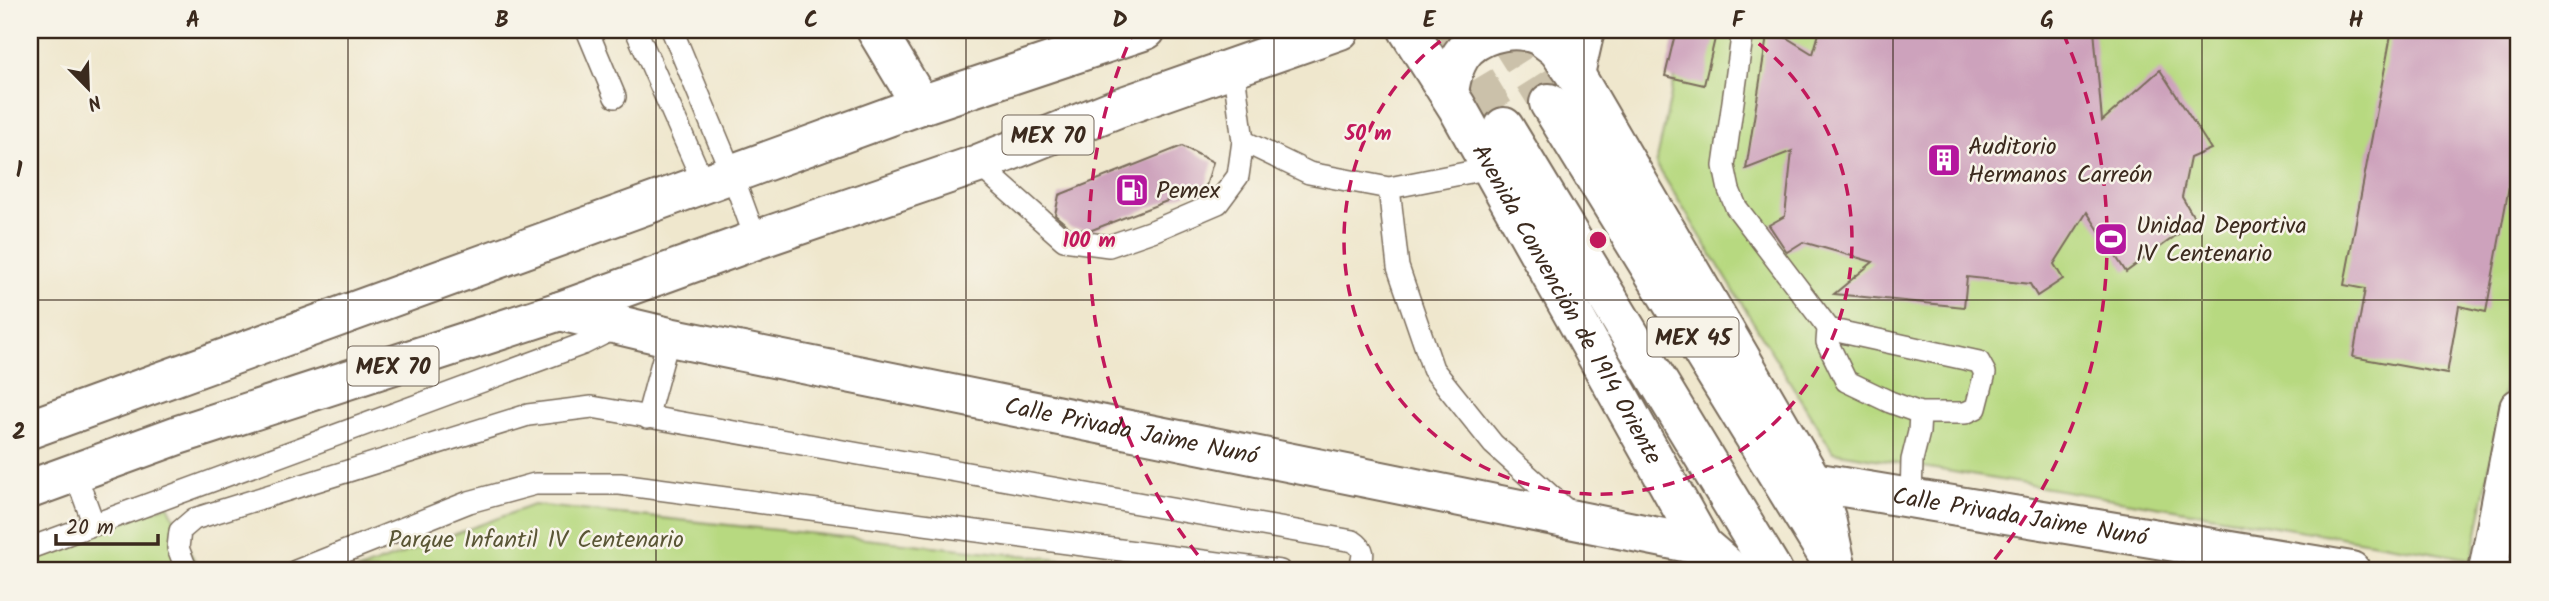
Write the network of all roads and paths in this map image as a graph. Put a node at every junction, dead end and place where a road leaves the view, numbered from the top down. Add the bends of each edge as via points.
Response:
1 (587, 30) edge
2 (636, 30) edge
3 (672, 30) edge
4 (876, 30) edge
5 (1146, 30) edge
6 (1340, 30) edge
7 (1408, 30) edge
8 (1743, 30) edge
9 (1082, 40) edge
10 (1566, 46) edge
11 (1233, 65) junction
12 (1449, 93) junction
13 (615, 97) dead end
14 (1549, 103) tunnel mouth
15 (920, 105) junction
16 (1504, 127) tunnel mouth
17 (1243, 141) junction
18 (978, 164) junction
19 (1491, 168) junction
20 (718, 179) junction
21 (1389, 188) junction
22 (756, 240) junction
23 (560, 311) junction
24 (619, 326) junction
25 (1828, 329) junction
26 (669, 337) junction
27 (2519, 408) edge
28 (1920, 413) junction
29 (647, 418) junction
30 (30, 429) edge
31 (75, 473) junction
32 (1813, 482) junction
33 (30, 489) edge
34 (1912, 499) junction
35 (1579, 521) junction
36 (94, 525) junction
37 (1703, 546) junction
38 (30, 548) edge
39 (187, 571) edge
40 (296, 571) edge
41 (1280, 571) edge
42 (1359, 571) edge
43 (1732, 571) edge
44 (1773, 571) edge
45 (1837, 571) edge
46 (2351, 571) edge
47 (2488, 571) edge

1 - 13 lane
2 - 20 lane
3 - 20 lane
4 - 15 main road
5 - 9 main road, MEX 70
6 - 11 main road, MEX 70
7 - 12 main road, Avenida Convención de 1914 Oriente
8 - 25 lane via 1724,166 1730,190 1735,207
9 - 15 main road, MEX 70
10 - 12 main road via 1513,30 1488,34 1467,48 1454,69
10 - 32 main road
11 - 17 lane
11 - 18 main road, MEX 70
12 - 19 main road, Avenida Convención de 1914 Oriente
14 - 45 main road, MEX 45
15 - 20 main road, MEX 70
16 - 44 main road, Avenida Convención de 1914 Oriente / MEX 45
17 - 18 lane via 1238,176 1217,203 1109,246 1064,240
17 - 21 lane via 1309,173
18 - 22 main road, MEX 70
19 - 21 lane
19 - 37 main road, Avenida Convención de 1914 Oriente
20 - 22 lane
20 - 30 main road, MEX 70
21 - 35 lane via 1398,267 1433,369 1493,444
22 - 23 main road, MEX 70
23 - 24 main road, Calle Privada Jaime Nunó
23 - 31 main road, MEX 70
24 - 26 main road, Calle Privada Jaime Nunó
24 - 36 lane via 583,344
25 - 28 lane via 1827,342 1846,381
25 - 28 lane via 1979,362 1985,373 1976,408 1965,413
26 - 29 lane
26 - 35 main road, Calle Privada Jaime Nunó
27 - 47 main road
28 - 34 lane via 1912,460
29 - 39 lane via 592,407 528,415 194,519 180,531 178,548
29 - 42 lane via 1353,541 1364,554
31 - 33 main road, MEX 70
31 - 36 lane
32 - 34 main road, Calle Privada Jaime Nunó
32 - 45 main road
34 - 46 main road, Calle Privada Jaime Nunó
35 - 37 main road, Calle Privada Jaime Nunó
36 - 38 lane
37 - 43 main road, Avenida Convención de 1914 Oriente
40 - 41 lane via 469,502 535,484 620,484

